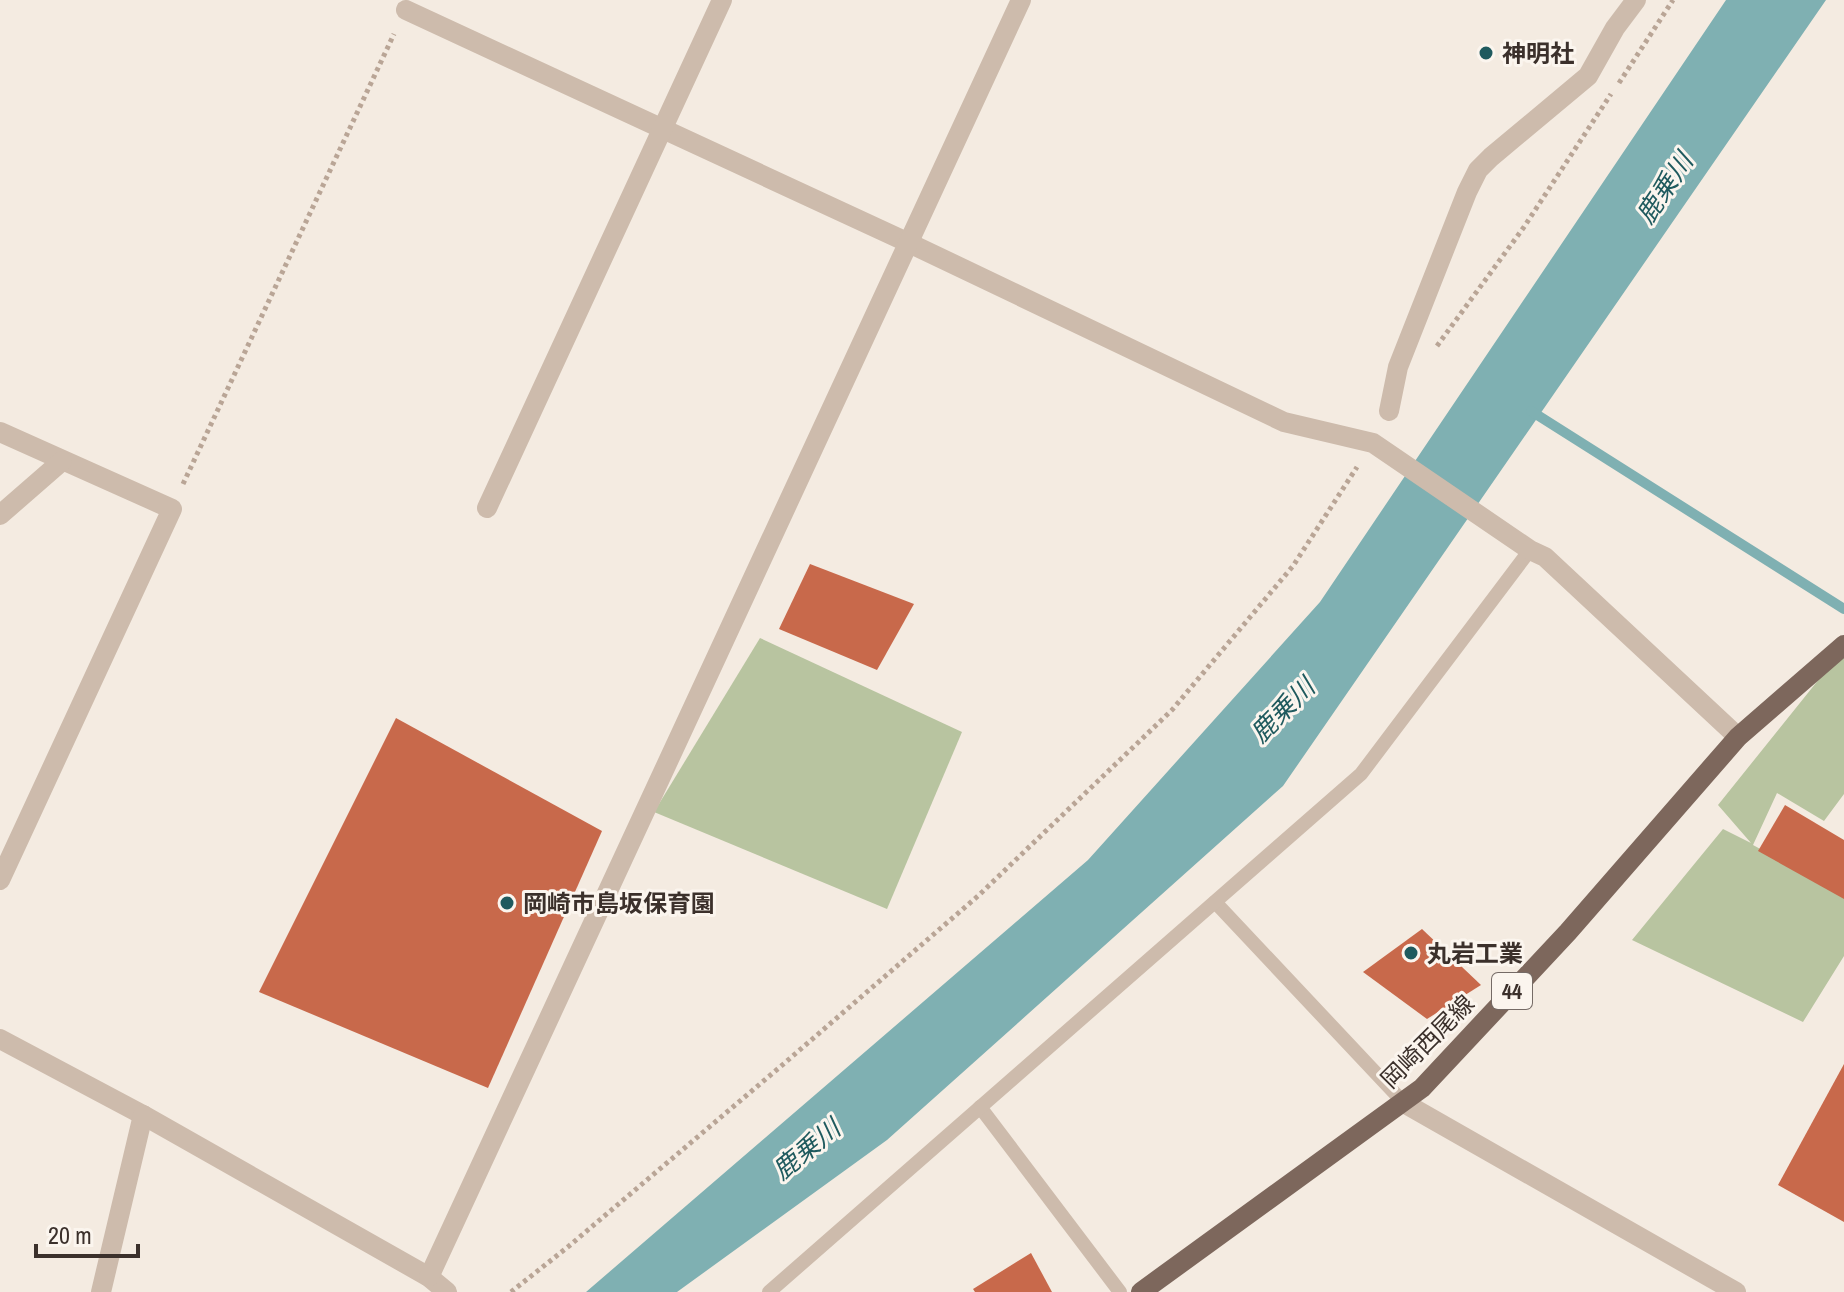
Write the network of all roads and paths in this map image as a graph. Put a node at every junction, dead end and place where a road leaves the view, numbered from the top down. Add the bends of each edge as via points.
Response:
1 (722, 0) edge
2 (1021, 0) edge
3 (1636, 0) edge
4 (1673, 0) edge
5 (406, 10) joint
6 (662, 129) junction
7 (909, 243) junction
8 (1434, 350) dead end
9 (1389, 411) dead end
10 (0, 432) edge
11 (1373, 443) junction
12 (62, 461) junction
13 (487, 508) dead end
14 (172, 509) junction
15 (0, 515) edge
16 (1538, 554) junction
17 (1844, 645) edge
18 (1738, 737) junction
19 (0, 880) edge
20 (1215, 902) junction
21 (0, 1039) edge
22 (1404, 1103) junction
23 (980, 1107) junction
24 (143, 1115) junction
25 (429, 1277) junction
26 (101, 1292) edge
27 (447, 1292) edge
28 (511, 1292) edge
29 (769, 1292) edge
30 (1120, 1292) edge
31 (1141, 1292) edge
32 (1736, 1292) edge

1 - 6 street
2 - 7 street
3 - 9 street via 1588,76 1478,170 1398,367
4 - 8 path via 1524,227
5 - 6 street
5 - 14 path
6 - 7 street
6 - 13 street
7 - 11 street via 1284,422
7 - 25 street
10 - 12 street
11 - 16 street
11 - 28 path via 1293,566 1172,710 978,896
12 - 14 street
12 - 15 street
14 - 19 street
16 - 18 street
16 - 20 lane via 1361,774
17 - 18 main road, 岡崎西尾線 / 44
18 - 22 main road, 岡崎西尾線 / 44 via 1568,932
20 - 22 lane
20 - 23 lane
21 - 24 street
22 - 31 main road, 岡崎西尾線 / 44
22 - 32 street
23 - 29 lane
23 - 30 lane
24 - 25 street
24 - 26 street
25 - 27 street

